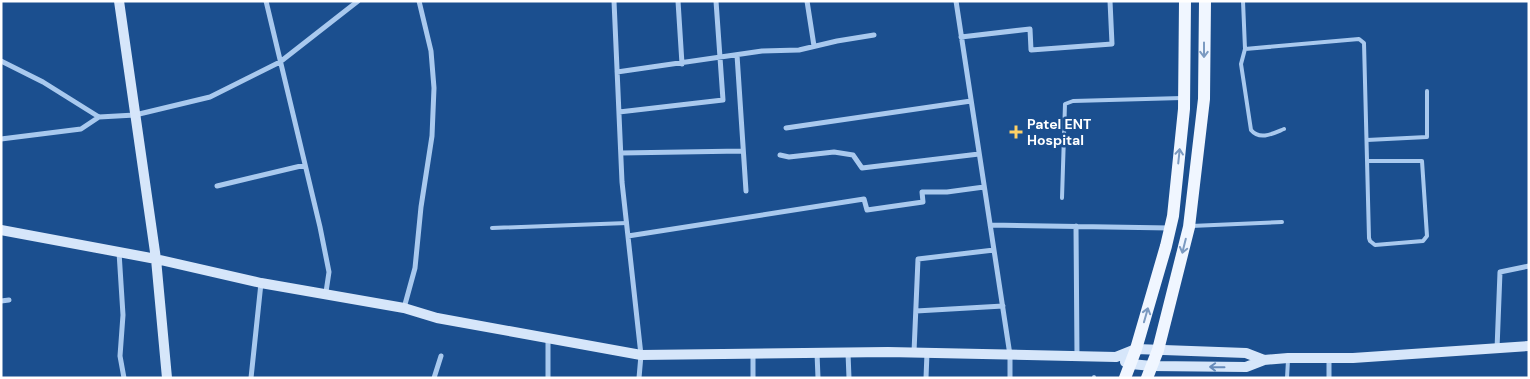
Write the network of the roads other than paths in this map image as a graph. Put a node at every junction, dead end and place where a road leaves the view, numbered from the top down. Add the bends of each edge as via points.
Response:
1 (119, 1) edge
2 (266, 1) edge
3 (358, 1) edge
4 (419, 1) edge
5 (614, 1) edge
6 (678, 1) edge
7 (716, 1) edge
8 (807, 1) edge
9 (956, 1) edge
10 (1110, 1) edge
11 (1185, 1) edge
12 (1204, 1) edge
13 (1243, 1) edge
14 (874, 35) dead end
15 (961, 37) junction
16 (814, 46) junction
17 (1245, 49) junction
18 (737, 55) junction
19 (720, 58) junction
20 (1, 61) edge
21 (280, 62) junction
22 (682, 64) junction
23 (617, 72) junction
24 (1427, 91) dead end
25 (1184, 98) junction
26 (971, 101) junction
27 (619, 112) junction
28 (135, 115) junction
29 (99, 117) junction
30 (786, 128) dead end
31 (1284, 129) dead end
32 (1, 139) edge
33 (1367, 140) junction
34 (742, 151) junction
35 (621, 153) junction
36 (780, 154) dead end
37 (979, 154) junction
38 (1368, 161) junction
39 (305, 165) junction
40 (217, 186) dead end
41 (984, 187) junction
42 (746, 191) dead end
43 (1062, 198) dead end
44 (1282, 222) dead end
45 (627, 223) junction
46 (990, 225) junction
47 (1076, 226) junction
48 (1188, 226) junction
49 (492, 228) dead end
50 (1170, 228) junction
51 (1, 230) edge
52 (628, 236) junction
53 (994, 250) junction
54 (119, 252) junction
55 (156, 259) junction
56 (1529, 266) edge
57 (261, 283) junction
58 (326, 292) junction
59 (9, 300) dead end
60 (1, 301) edge
61 (1003, 306) junction
62 (404, 308) junction
63 (916, 311) junction
64 (548, 337) junction
65 (1529, 346) edge
66 (1136, 349) junction
67 (1497, 349) junction
68 (1158, 350) junction
69 (818, 353) junction
70 (848, 353) junction
71 (914, 353) junction
72 (927, 353) junction
73 (753, 354) junction
74 (641, 355) junction
75 (1010, 355) junction
76 (441, 356) dead end
77 (1077, 357) junction
78 (1116, 357) junction
79 (1288, 358) junction
80 (1329, 358) junction
81 (1264, 360) junction
82 (1131, 364) junction
83 (1152, 366) junction
84 (166, 374) edge
85 (251, 377) edge
86 (124, 378) edge
87 (434, 378) edge
88 (548, 378) edge
89 (639, 378) edge
90 (753, 378) edge
91 (818, 378) edge
92 (849, 378) edge
93 (926, 378) edge
94 (1010, 378) edge
95 (1125, 378) edge
96 (1147, 378) edge
97 (1287, 378) edge
98 (1329, 378) edge

1 - 28 main road
2 - 21 street
3 - 21 street
4 - 62 street via 431,50 434,88 415,268
5 - 23 street
6 - 22 street
7 - 19 street
8 - 16 street
9 - 15 street
10 - 15 street via 1112,44 1031,50 1030,29
11 - 25 main road
12 -> 48 main road via 1204,99
13 - 17 lane
14 - 16 street
15 - 26 street
16 - 18 street
17 - 31 lane via 1241,64 1252,130 1264,136
17 - 33 lane via 1361,40 1364,47
18 - 19 street
18 - 34 street
19 - 22 street
19 - 27 street via 723,100
20 - 29 street
21 - 28 street via 210,97
21 - 39 street
22 - 23 street
23 - 27 street
24 - 33 lane via 1426,138
25 - 43 lane via 1072,101 1065,104
50 -> 25 main road
26 - 30 street
26 - 37 street
27 - 35 street
28 - 29 street
28 - 55 main road
29 - 32 street via 81,129
33 - 38 lane
34 - 35 street
34 - 42 street
35 - 45 street
36 - 37 street via 789,157 834,152 853,155 862,168
37 - 41 street
38 - 38 lane via 1370,242 1375,245 1424,241 1427,236 1422,161
39 - 40 street
39 - 58 street via 329,272
41 - 46 street
41 - 52 street via 922,192 923,202 867,210 864,199
44 - 48 lane
45 - 49 lane
45 - 52 street
46 - 47 street
46 - 53 street
47 - 50 street
47 - 77 street
48 -> 68 main road
66 -> 50 main road
51 - 54 main road
52 - 74 street
53 - 61 street
53 - 63 street via 918,259
54 - 55 main road
54 - 86 street via 123,315 120,356
55 - 57 main road
55 - 84 main road
56 - 67 street via 1500,272
57 - 58 main road
57 - 85 street
58 - 62 main road
59 - 60 street
61 - 63 street
61 - 75 street
62 - 64 main road via 437,318
63 - 71 street
64 - 74 main road
64 - 88 street
65 - 67 main road
66 - 68 main road
66 - 78 main road
66 - 82 main road
67 - 80 main road
68 - 81 main road via 1246,353
68 - 83 main road
69 - 70 main road
69 - 73 main road
69 - 91 street
70 - 71 main road
70 - 92 street
71 - 72 main road
72 - 75 main road
72 - 93 street
73 - 74 main road
73 - 90 street
74 - 89 street
75 - 77 main road
75 - 94 street
76 - 87 street
77 - 78 main road
78 - 82 main road
79 - 80 main road
79 - 81 main road
79 - 97 lane
80 - 98 street
81 -> 83 main road via 1246,368
82 - 83 main road
82 - 95 main road
83 - 96 main road

